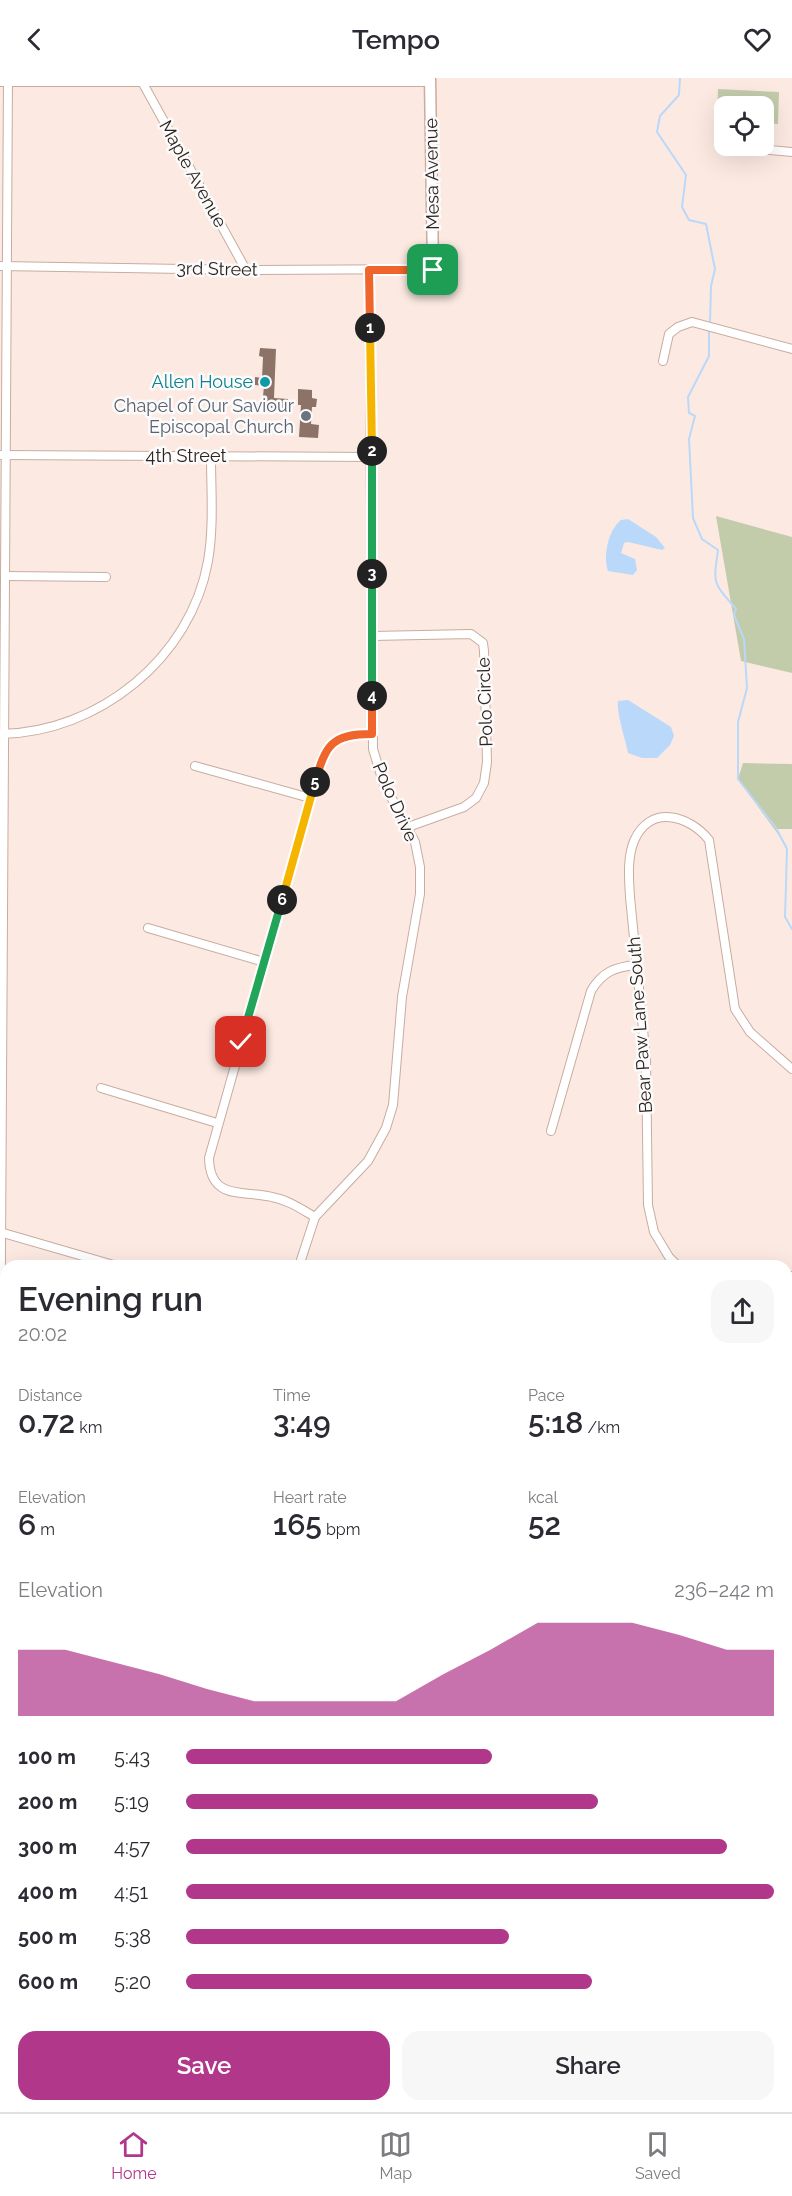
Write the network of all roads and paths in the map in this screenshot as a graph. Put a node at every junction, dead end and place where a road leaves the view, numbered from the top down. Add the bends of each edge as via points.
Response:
1 (141, 80) edge
2 (430, 80) edge
3 (6, 81) edge
4 (774, 150) edge
5 (792, 152) edge
6 (4, 266) edge
7 (246, 270) junction
8 (369, 270) junction
9 (433, 270) joint
10 (792, 349) edge
11 (663, 361) dead end
12 (3, 455) edge
13 (211, 456) junction
14 (372, 458) junction
15 (5, 576) junction
16 (106, 578) dead end
17 (372, 636) junction
18 (2, 734) edge
19 (372, 734) junction
20 (195, 766) dead end
21 (310, 798) junction
22 (408, 827) junction
23 (2, 876) edge
24 (148, 928) dead end
25 (264, 962) junction
26 (636, 965) junction
27 (2, 1068) edge
28 (792, 1069) edge
29 (101, 1088) dead end
30 (217, 1123) junction
31 (551, 1131) dead end
32 (315, 1217) junction
33 (1, 1232) edge
34 (1, 1260) edge
35 (97, 1260) edge
36 (301, 1260) edge
37 (672, 1260) edge

1 - 2 street
1 - 3 street
1 - 7 street, Maple Avenue
2 - 9 street, Mesa Avenue
3 - 6 street
4 - 5 street
6 - 7 street, 3rd Street
6 - 12 street
7 - 8 street, 3rd Street
8 - 9 street, 3rd Street
8 - 14 street, Polo Drive
10 - 11 street via 692,322 669,333
12 - 13 street, 4th Street
12 - 15 street
13 - 14 street, 4th Street
13 - 18 street via 208,562 197,596 169,647 142,678 88,714 54,727
14 - 17 street, Polo Drive
15 - 16 street
15 - 18 street
17 - 19 street, Polo Drive
17 - 22 street, Polo Circle via 471,634 478,637 484,651 484,783 476,798 464,807
18 - 23 street
19 - 21 street via 347,735 326,749
19 - 22 street, Polo Drive via 383,782
20 - 21 street
21 - 25 street
22 - 32 street, Polo Drive via 418,856 420,894 402,997 390,1116 368,1161
23 - 27 street
24 - 25 street
25 - 30 street
26 - 28 street, Bear Paw Lane South via 630,897 634,841 648,824 675,817 695,825 709,840 735,1009 750,1032
26 - 31 street via 621,966 605,974 591,991
26 - 37 street, Bear Paw Lane South via 646,1060 648,1205 654,1232
27 - 33 street
29 - 30 street
30 - 32 street via 208,1158 217,1183 238,1194 284,1200
32 - 36 street, Polo Drive
33 - 34 street
33 - 35 street

